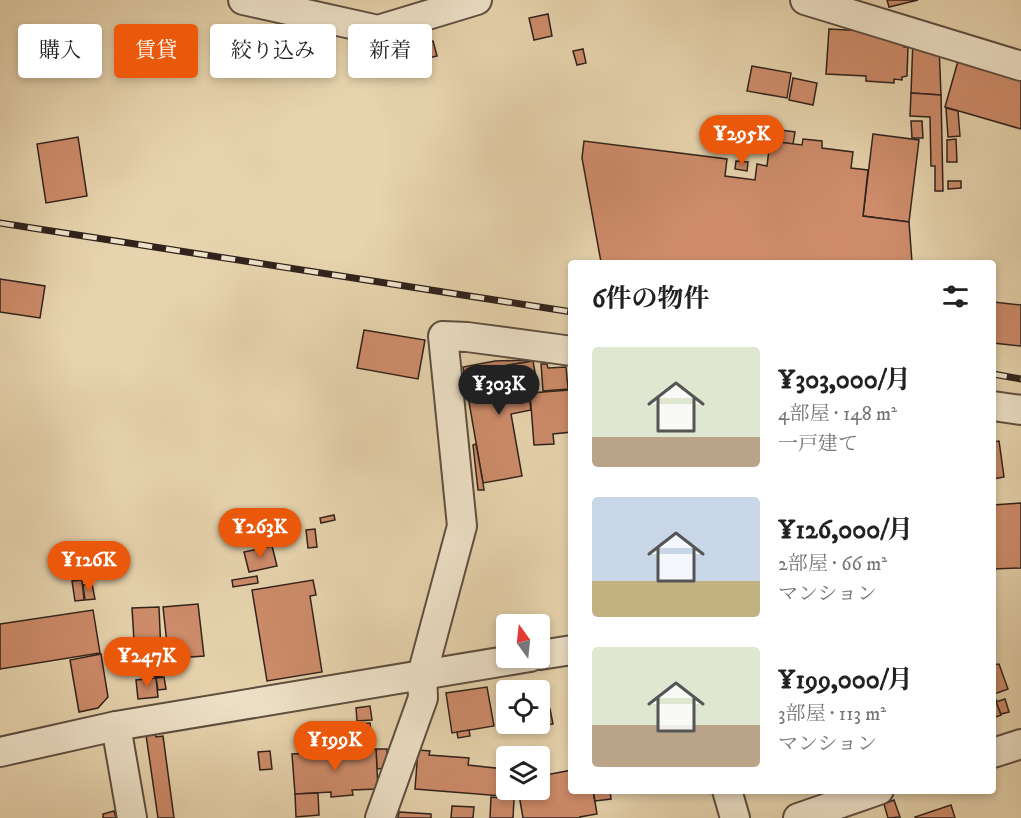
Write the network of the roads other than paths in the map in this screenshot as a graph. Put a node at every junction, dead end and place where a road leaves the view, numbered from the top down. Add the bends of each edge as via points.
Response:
1 (243, 0) edge
2 (477, 0) edge
3 (805, 0) edge
4 (1021, 66) edge
5 (568, 350) edge
6 (996, 406) edge
7 (1021, 410) edge
8 (568, 651) edge
9 (550, 653) edge
10 (496, 663) edge
11 (422, 675) junction
12 (116, 726) junction
13 (1021, 744) edge
14 (0, 752) edge
15 (996, 752) edge
16 (728, 794) edge
17 (867, 794) edge
18 (132, 818) edge
19 (380, 818) edge
20 (735, 818) edge
21 (798, 818) edge

1 - 2 street via 378,30
3 - 4 street
5 - 11 street via 443,336 462,526
6 - 7 street
8 - 9 street
10 - 11 street
11 - 12 street
11 - 19 street via 423,698
12 - 14 street
12 - 18 street
13 - 15 street
16 - 20 street
17 - 21 street

